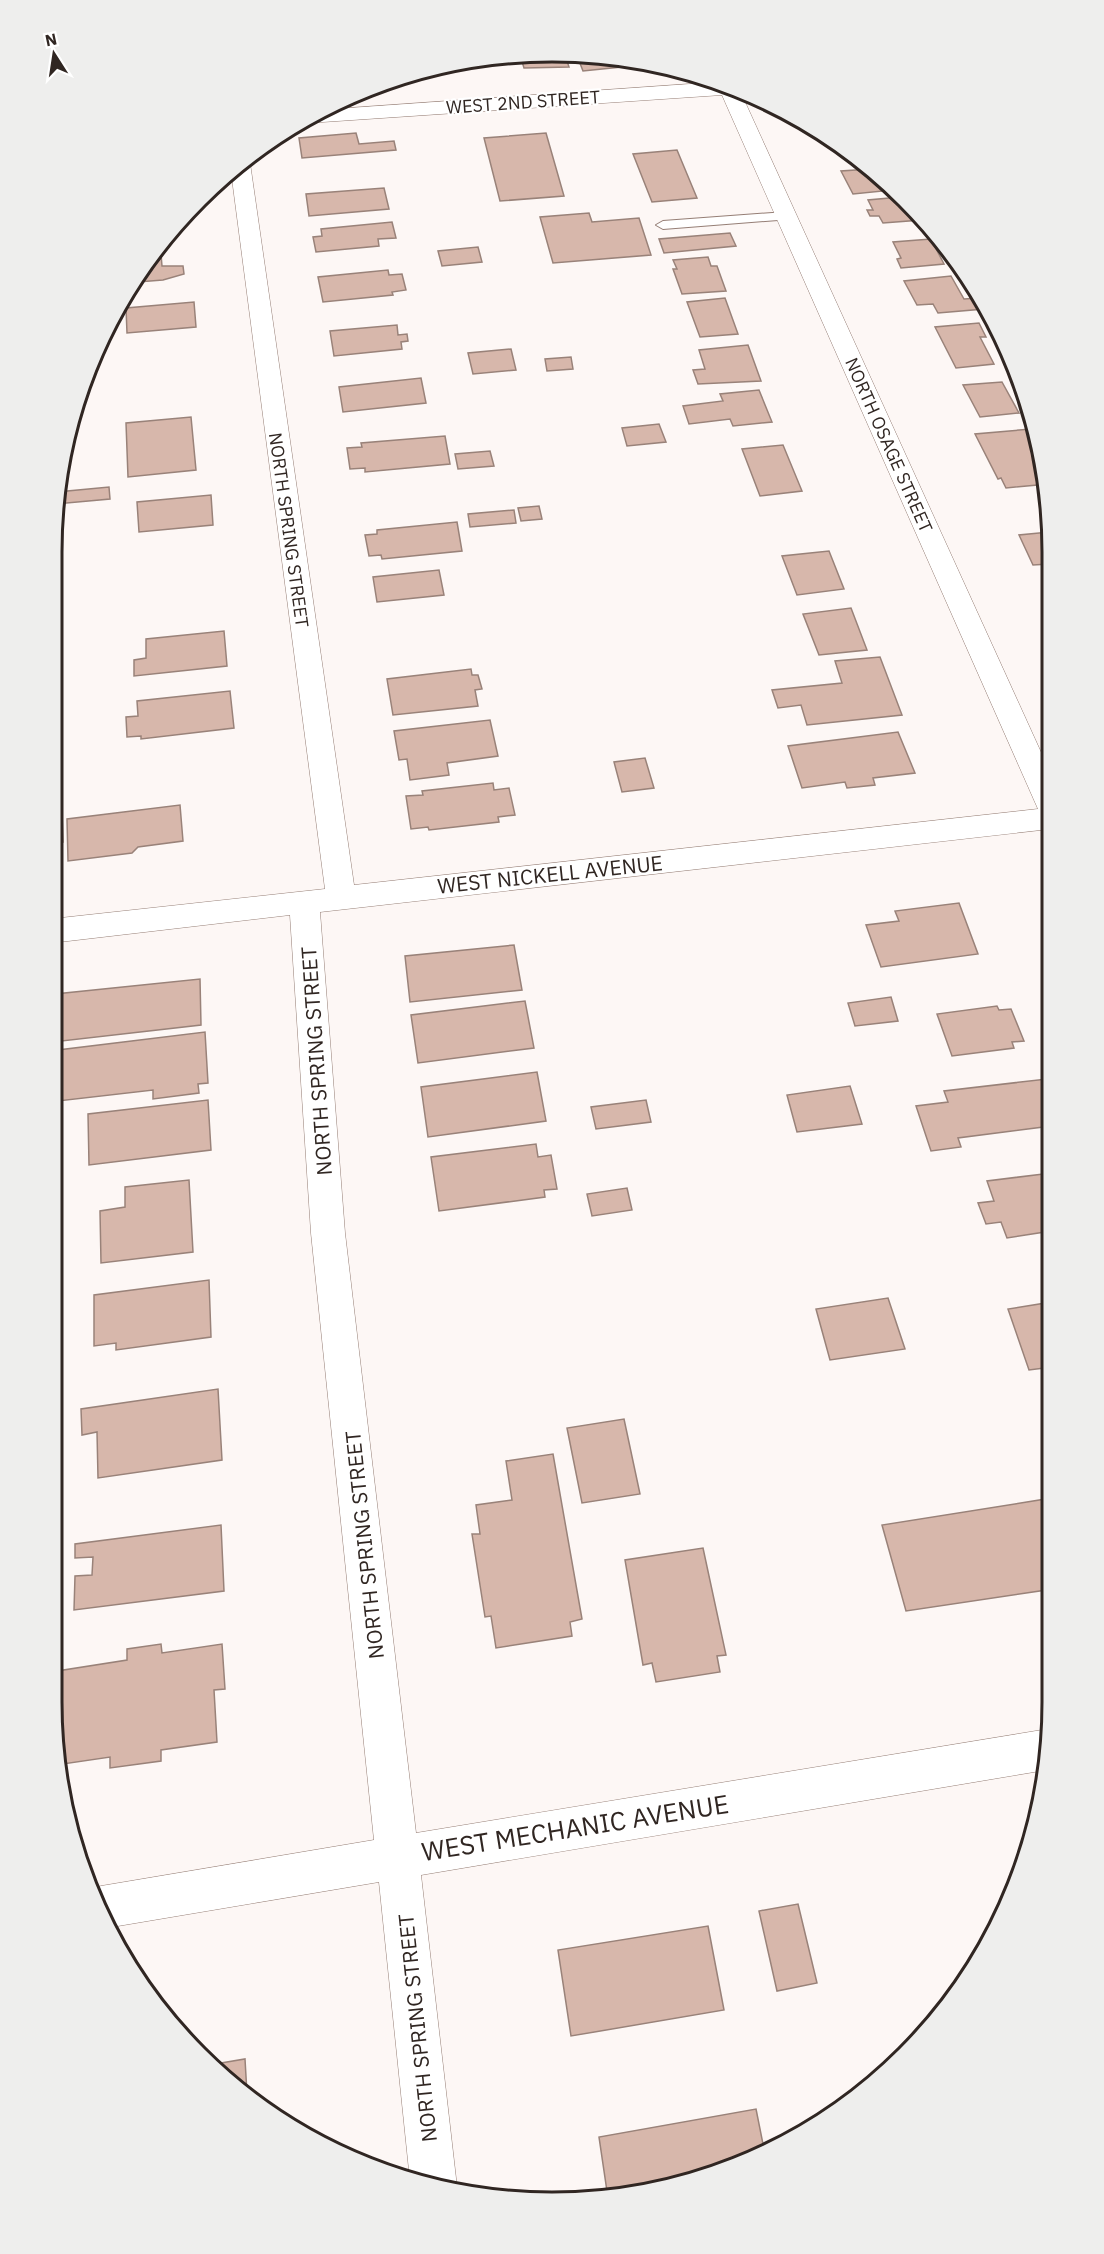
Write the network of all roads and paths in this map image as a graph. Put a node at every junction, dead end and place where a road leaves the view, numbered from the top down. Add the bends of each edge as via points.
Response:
1 (711, 88) edge
2 (736, 98) edge
3 (328, 116) edge
4 (241, 173) edge
5 (786, 216) junction
6 (663, 225) dead end
7 (1042, 787) edge
8 (1042, 819) edge
9 (341, 897) junction
10 (304, 901) junction
11 (62, 930) edge
12 (1039, 1750) edge
13 (399, 1856) junction
14 (106, 1906) edge
15 (433, 2178) edge

1 - 3 street, WEST 2ND STREET
2 - 5 street, NORTH OSAGE STREET
4 - 9 street, NORTH SPRING STREET
5 - 6 lane
5 - 7 street, NORTH OSAGE STREET
8 - 9 street, WEST NICKELL AVENUE
9 - 10 street, WEST NICKELL AVENUE
10 - 11 street, WEST NICKELL AVENUE
10 - 13 street, NORTH SPRING STREET via 328,1233
12 - 13 street, WEST MECHANIC AVENUE
13 - 14 street, WEST MECHANIC AVENUE
13 - 15 street, NORTH SPRING STREET

